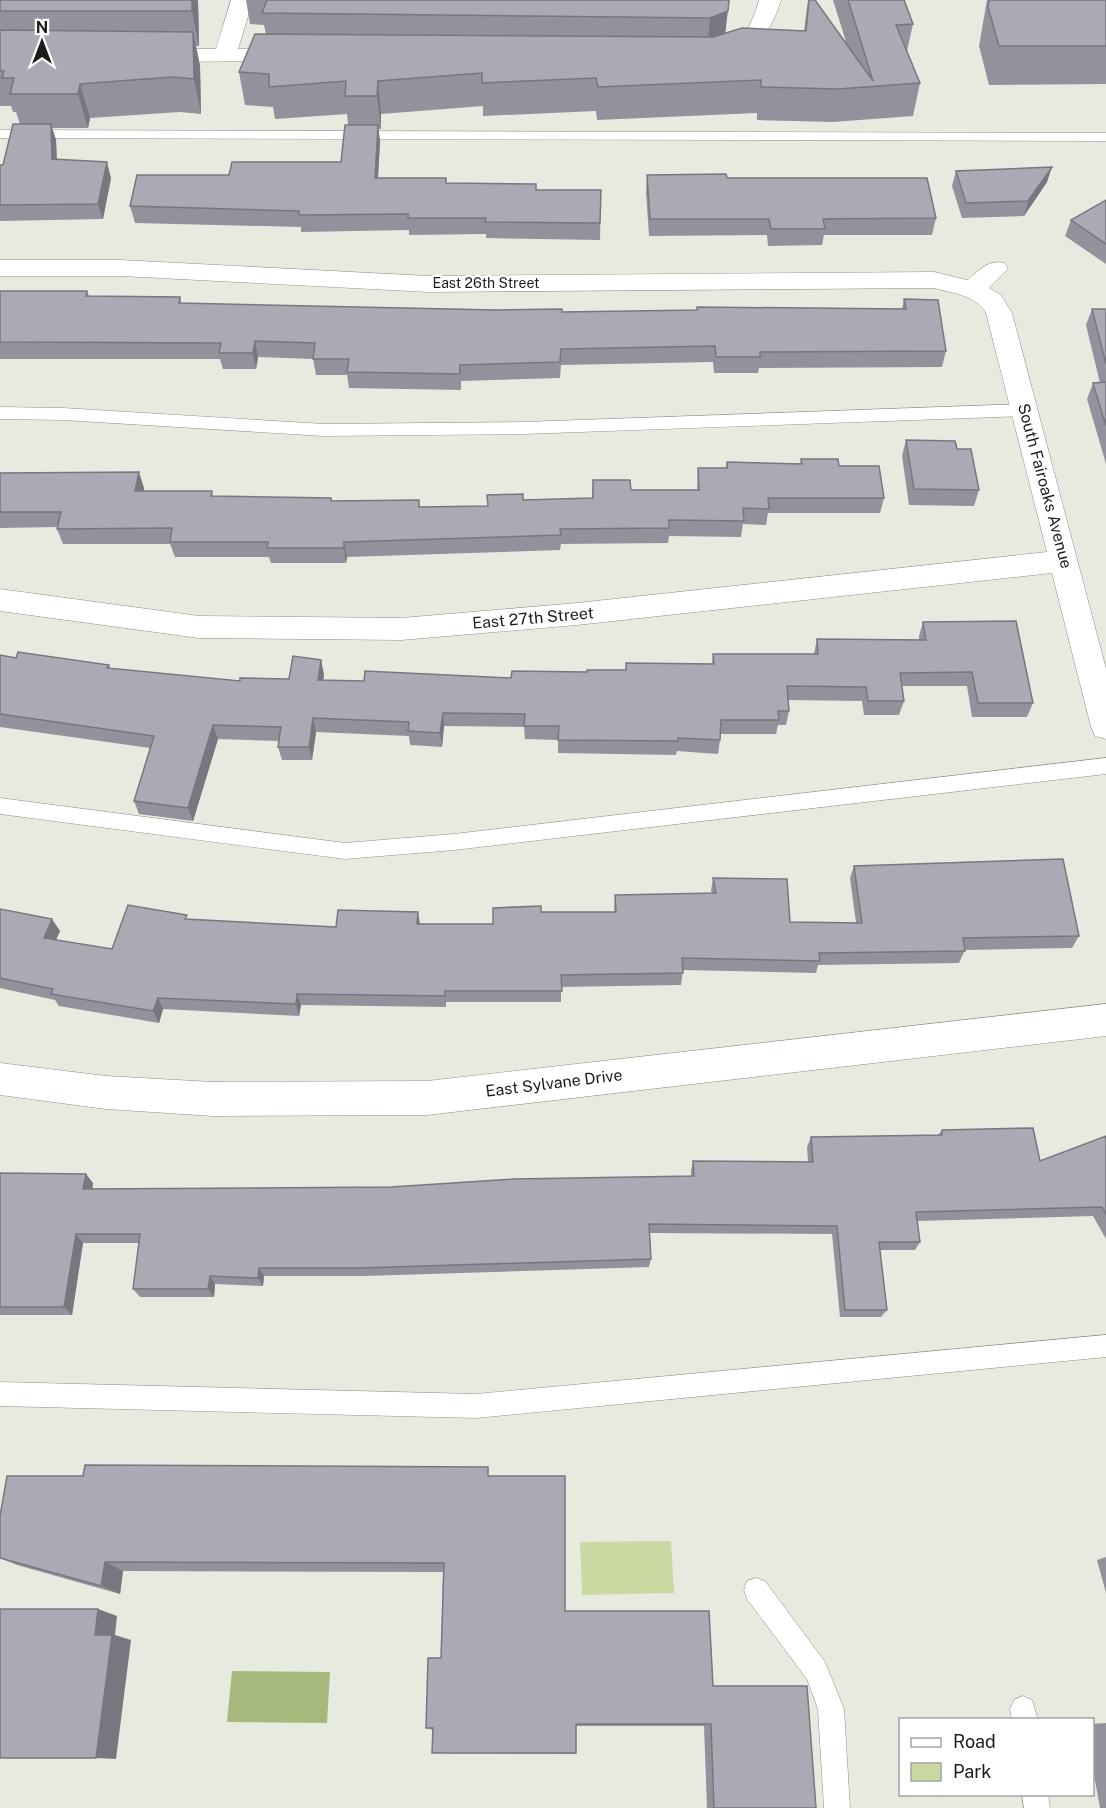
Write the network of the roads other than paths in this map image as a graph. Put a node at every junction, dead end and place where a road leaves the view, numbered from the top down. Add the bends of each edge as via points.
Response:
1 (242, 0) edge
2 (770, 0) edge
3 (130, 55) edge
4 (225, 55) junction
5 (316, 56) edge
6 (704, 61) edge
7 (0, 134) edge
8 (1106, 137) edge
9 (0, 268) edge
10 (996, 269) dead end
11 (972, 289) junction
12 (1026, 410) junction
13 (0, 413) edge
14 (1065, 561) junction
15 (0, 600) edge
16 (1106, 727) edge
17 (1106, 766) edge
18 (0, 806) edge
19 (1106, 1020) edge
20 (0, 1079) edge
21 (1106, 1346) edge
22 (0, 1394) edge
23 (756, 1590) dead end
24 (837, 1808) edge

1 - 4 street
2 - 6 street via 765,18 746,46
3 - 4 street
4 - 5 street
7 - 8 lane
9 - 11 street, East 26th Street via 121,268 429,284 934,280
10 - 11 street
11 - 12 street, South Fairoaks Avenue via 992,301 999,313
12 - 13 lane via 523,428 324,430
12 - 14 street, South Fairoaks Avenue
14 - 15 street, East 27th Street via 577,614 401,629 199,627
14 - 16 street, South Fairoaks Avenue
17 - 18 lane via 454,842 345,851
19 - 20 street, East Sylvane Drive via 427,1098 318,1102 185,1098 54,1088
21 - 22 lane via 476,1406
23 - 24 lane via 816,1671 831,1709

